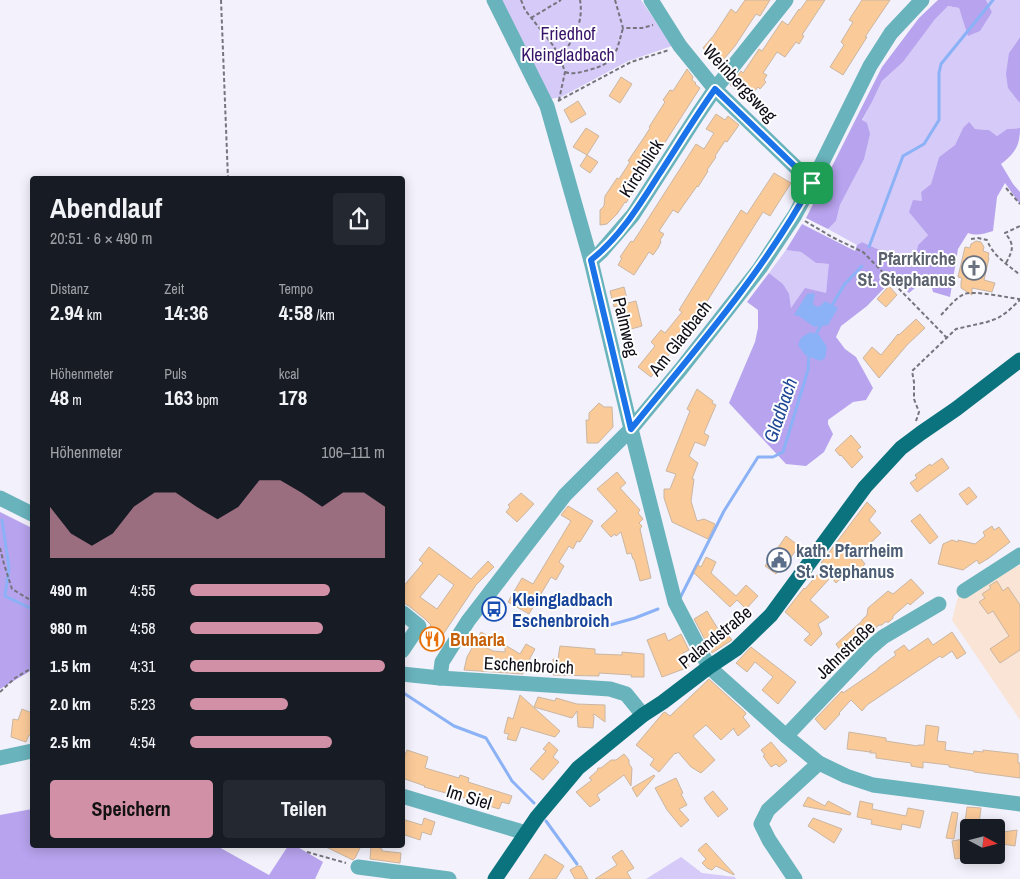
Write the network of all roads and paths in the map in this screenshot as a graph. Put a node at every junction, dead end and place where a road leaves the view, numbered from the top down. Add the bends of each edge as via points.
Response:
1 (220, 0) edge
2 (494, 0) edge
3 (521, 0) edge
4 (561, 0) edge
5 (580, 0) edge
6 (615, 0) edge
7 (651, 0) edge
8 (786, 0) edge
9 (922, 0) edge
10 (531, 18) junction
11 (664, 20) junction
12 (623, 28) junction
13 (680, 46) junction
14 (560, 58) junction
15 (565, 72) junction
16 (715, 89) junction
17 (553, 103) junction
18 (228, 176) edge
19 (812, 183) junction
20 (1006, 188) dead end
21 (1020, 204) edge
22 (795, 215) junction
23 (1020, 226) edge
24 (970, 240) dead end
25 (591, 260) junction
26 (1006, 263) junction
27 (1020, 275) edge
28 (1020, 299) edge
29 (941, 315) dead end
30 (947, 338) junction
31 (1020, 360) edge
32 (914, 425) dead end
33 (631, 429) junction
34 (0, 498) edge
35 (30, 513) edge
36 (0, 548) edge
37 (1020, 555) edge
38 (964, 591) dead end
39 (30, 600) edge
40 (939, 604) dead end
41 (405, 615) edge
42 (405, 647) edge
43 (709, 667) junction
44 (30, 669) edge
45 (405, 674) edge
46 (440, 678) junction
47 (0, 692) edge
48 (643, 715) junction
49 (786, 736) junction
50 (30, 751) edge
51 (0, 758) edge
52 (819, 763) junction
53 (405, 797) edge
54 (1020, 804) edge
55 (526, 833) junction
56 (307, 852) dead end
57 (358, 867) joint
58 (448, 879) edge
59 (495, 879) edge
60 (796, 879) edge

1 - 18 path
2 - 17 street, Palmweg
3 - 10 path
4 - 10 path
5 - 14 path via 580,22
6 - 12 path
7 - 11 street, Weinbergsweg
8 - 16 street, Kirchblick
9 - 19 street, Am Gladbach via 891,32 870,66
10 - 14 path
11 - 12 path via 642,28
11 - 13 street, Weinbergsweg
12 - 15 path via 618,48 606,65 581,72
13 - 16 street, Weinbergsweg
13 - 17 path via 631,62
14 - 15 path
15 - 17 path
16 - 19 street, Weinbergsweg
16 - 25 street, Kirchblick via 633,216
17 - 25 street, Palmweg
19 - 22 street, Am Gladbach
20 - 21 path
22 - 30 path via 863,252
22 - 33 street, Am Gladbach via 760,268
23 - 26 path via 1005,233 1011,240 1012,250
24 - 26 path via 987,240 990,248
25 - 33 street, Palmweg
26 - 27 path
28 - 29 path via 965,294
28 - 30 path via 998,318 956,329
30 - 32 path via 912,371 914,399 919,412
31 - 43 main road, Palandstraße via 901,448 865,487 771,615 736,649
33 - 43 street, Palmweg via 675,602
33 - 46 street, Am Gladbach via 565,495 489,593 442,662
34 - 35 street
36 - 39 path via 12,590
37 - 38 street
40 - 49 street, Jahnstraße via 876,643
41 - 42 street via 419,626
43 - 48 main road, Palandstraße
43 - 49 street
44 - 47 path
45 - 46 street, Eschenbroich
46 - 48 street, Eschenbroich via 610,689 626,694
48 - 55 main road, Palandstraße via 578,768
49 - 52 street
50 - 51 street
52 - 54 street via 873,785
52 - 60 street via 768,810 761,824
53 - 55 street, Im Siel
55 - 59 main road, Palandstraße
56 - 57 path
57 - 58 street

